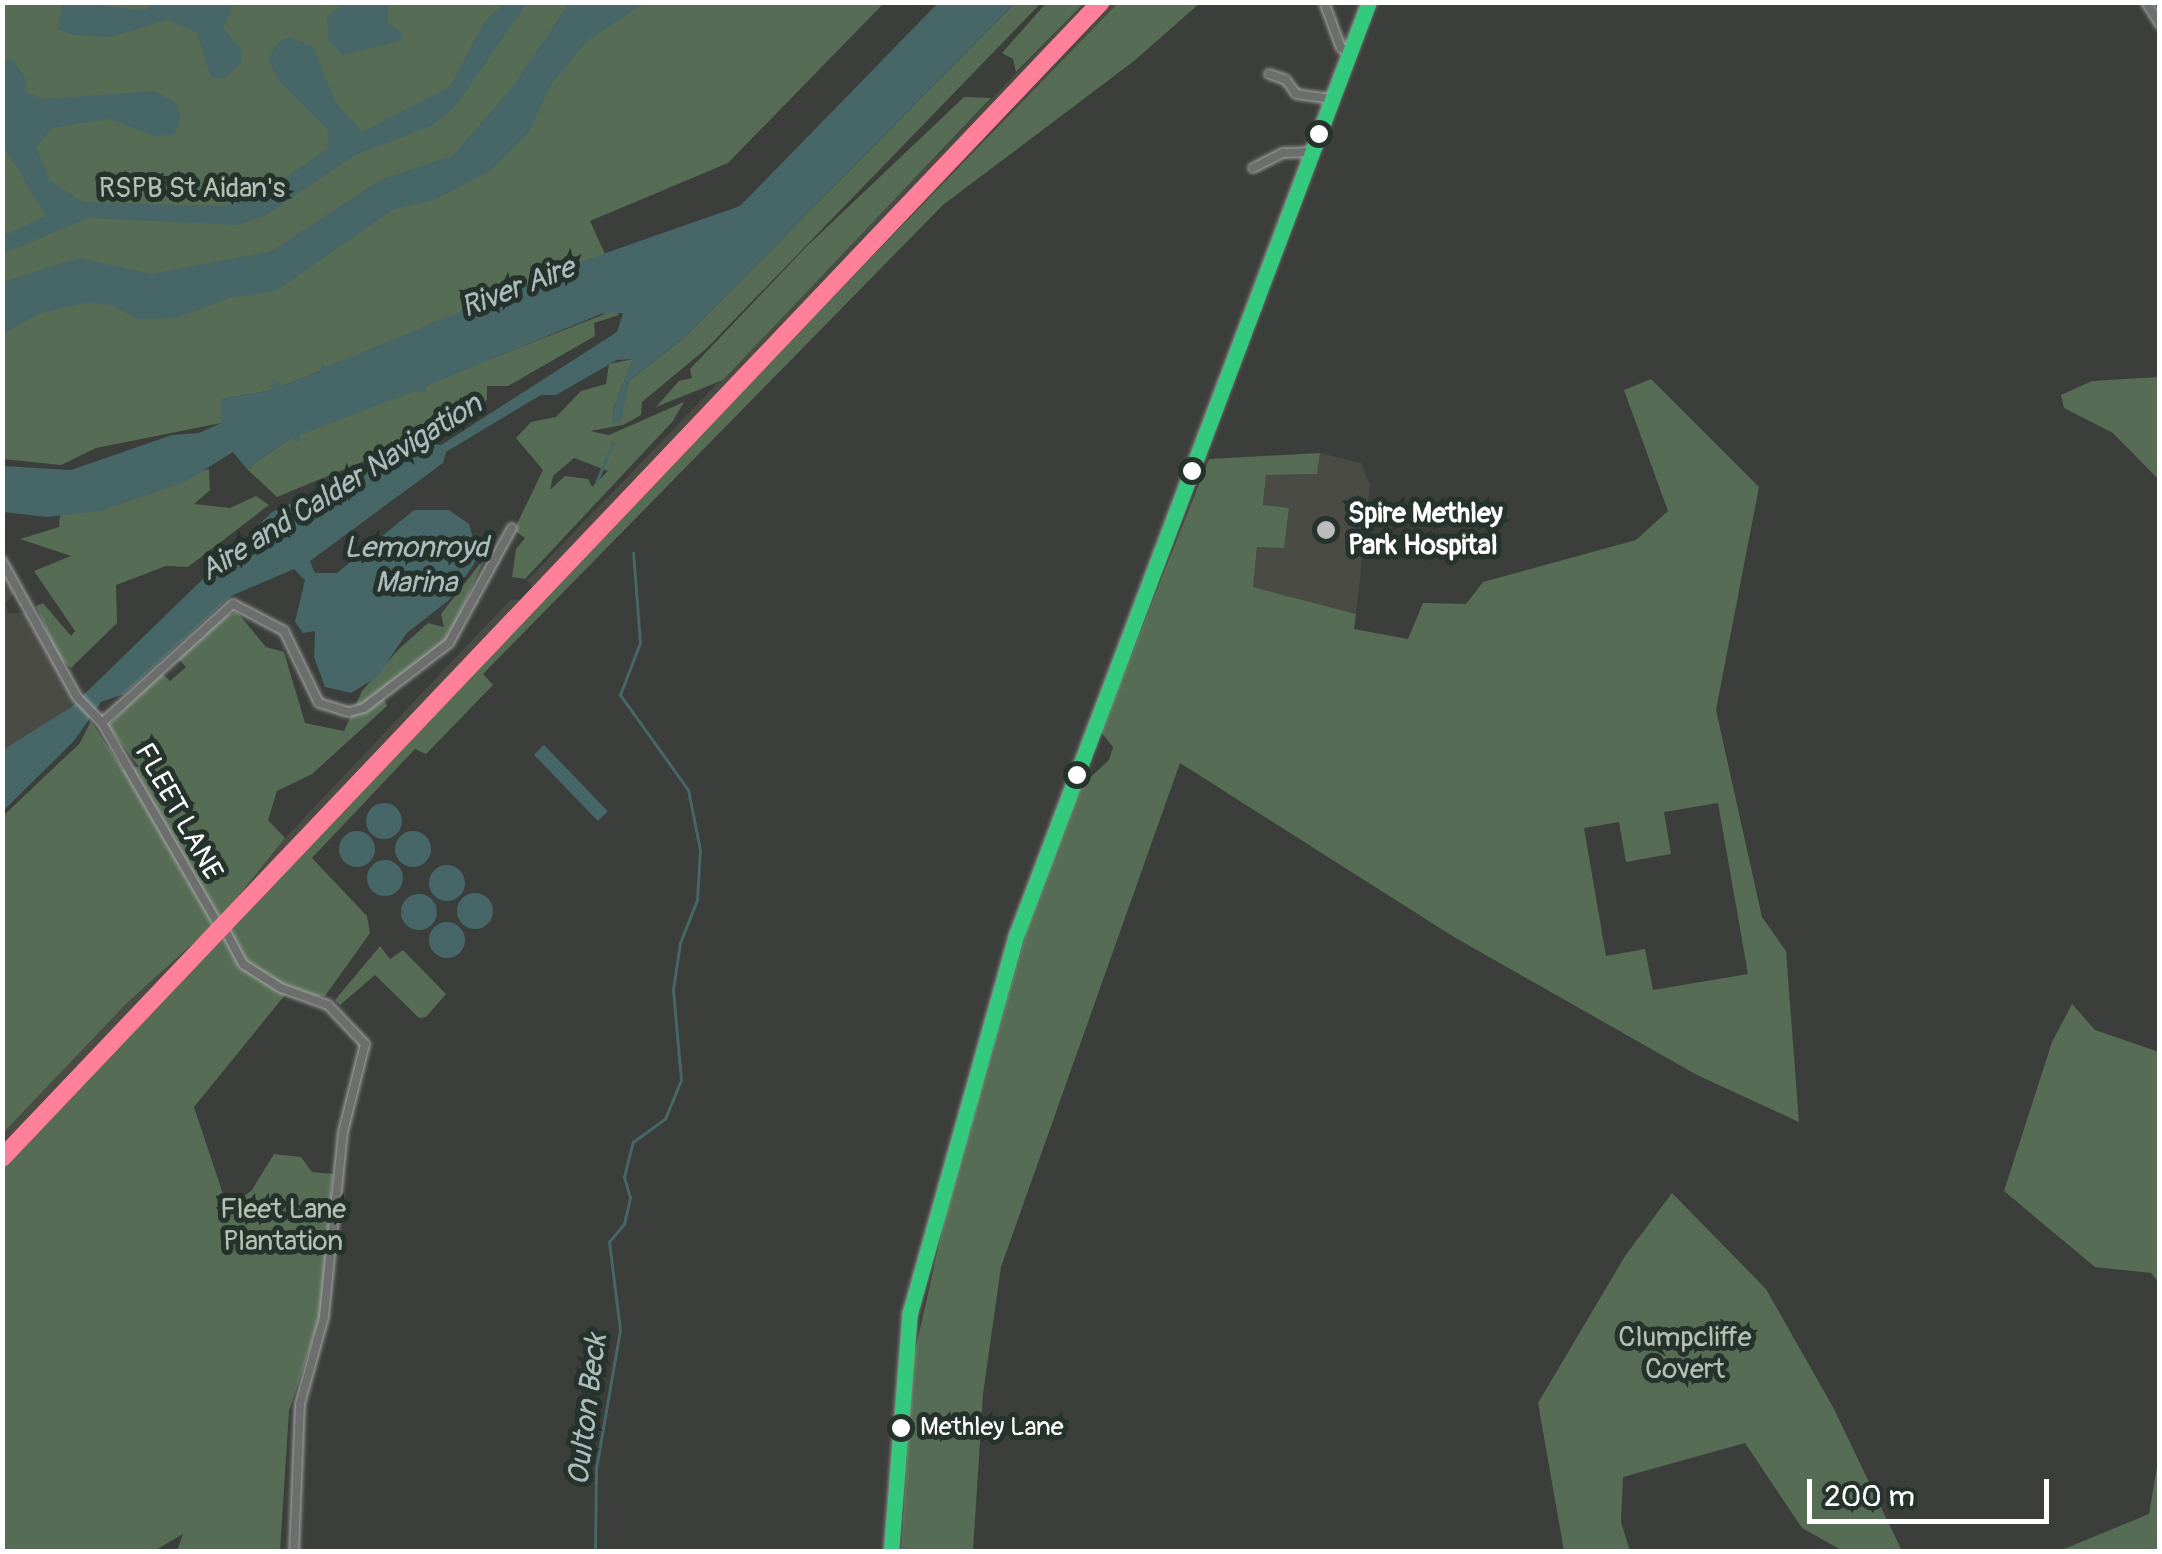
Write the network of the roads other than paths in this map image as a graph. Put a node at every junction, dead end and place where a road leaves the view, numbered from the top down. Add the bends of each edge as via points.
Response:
1 (1324, 2) edge
2 (1368, 2) edge
3 (2146, 2) edge
4 (2160, 24) edge
5 (1350, 52) junction
6 (1269, 74) dead end
7 (1333, 99) junction
8 (1313, 152) junction
9 (1253, 168) dead end
10 (512, 528) dead end
11 (2, 561) edge
12 (102, 723) junction
13 (217, 922) dead end
14 (224, 930) dead end
15 (294, 1552) edge
16 (891, 1552) edge

1 - 5 street via 1341,48
2 - 5 main road
3 - 4 street
5 - 7 main road
6 - 7 street via 1286,80 1296,94
7 - 8 main road
8 - 9 street via 1284,154
8 - 16 main road via 1016,936 910,1313
10 - 12 street via 450,643 364,708 349,712 319,704 284,631 232,604
11 - 12 street, FLEET LANE via 77,697
12 - 13 street, FLEET LANE
14 - 15 street via 242,964 281,988 328,1004 365,1044 343,1132 324,1318 298,1419

